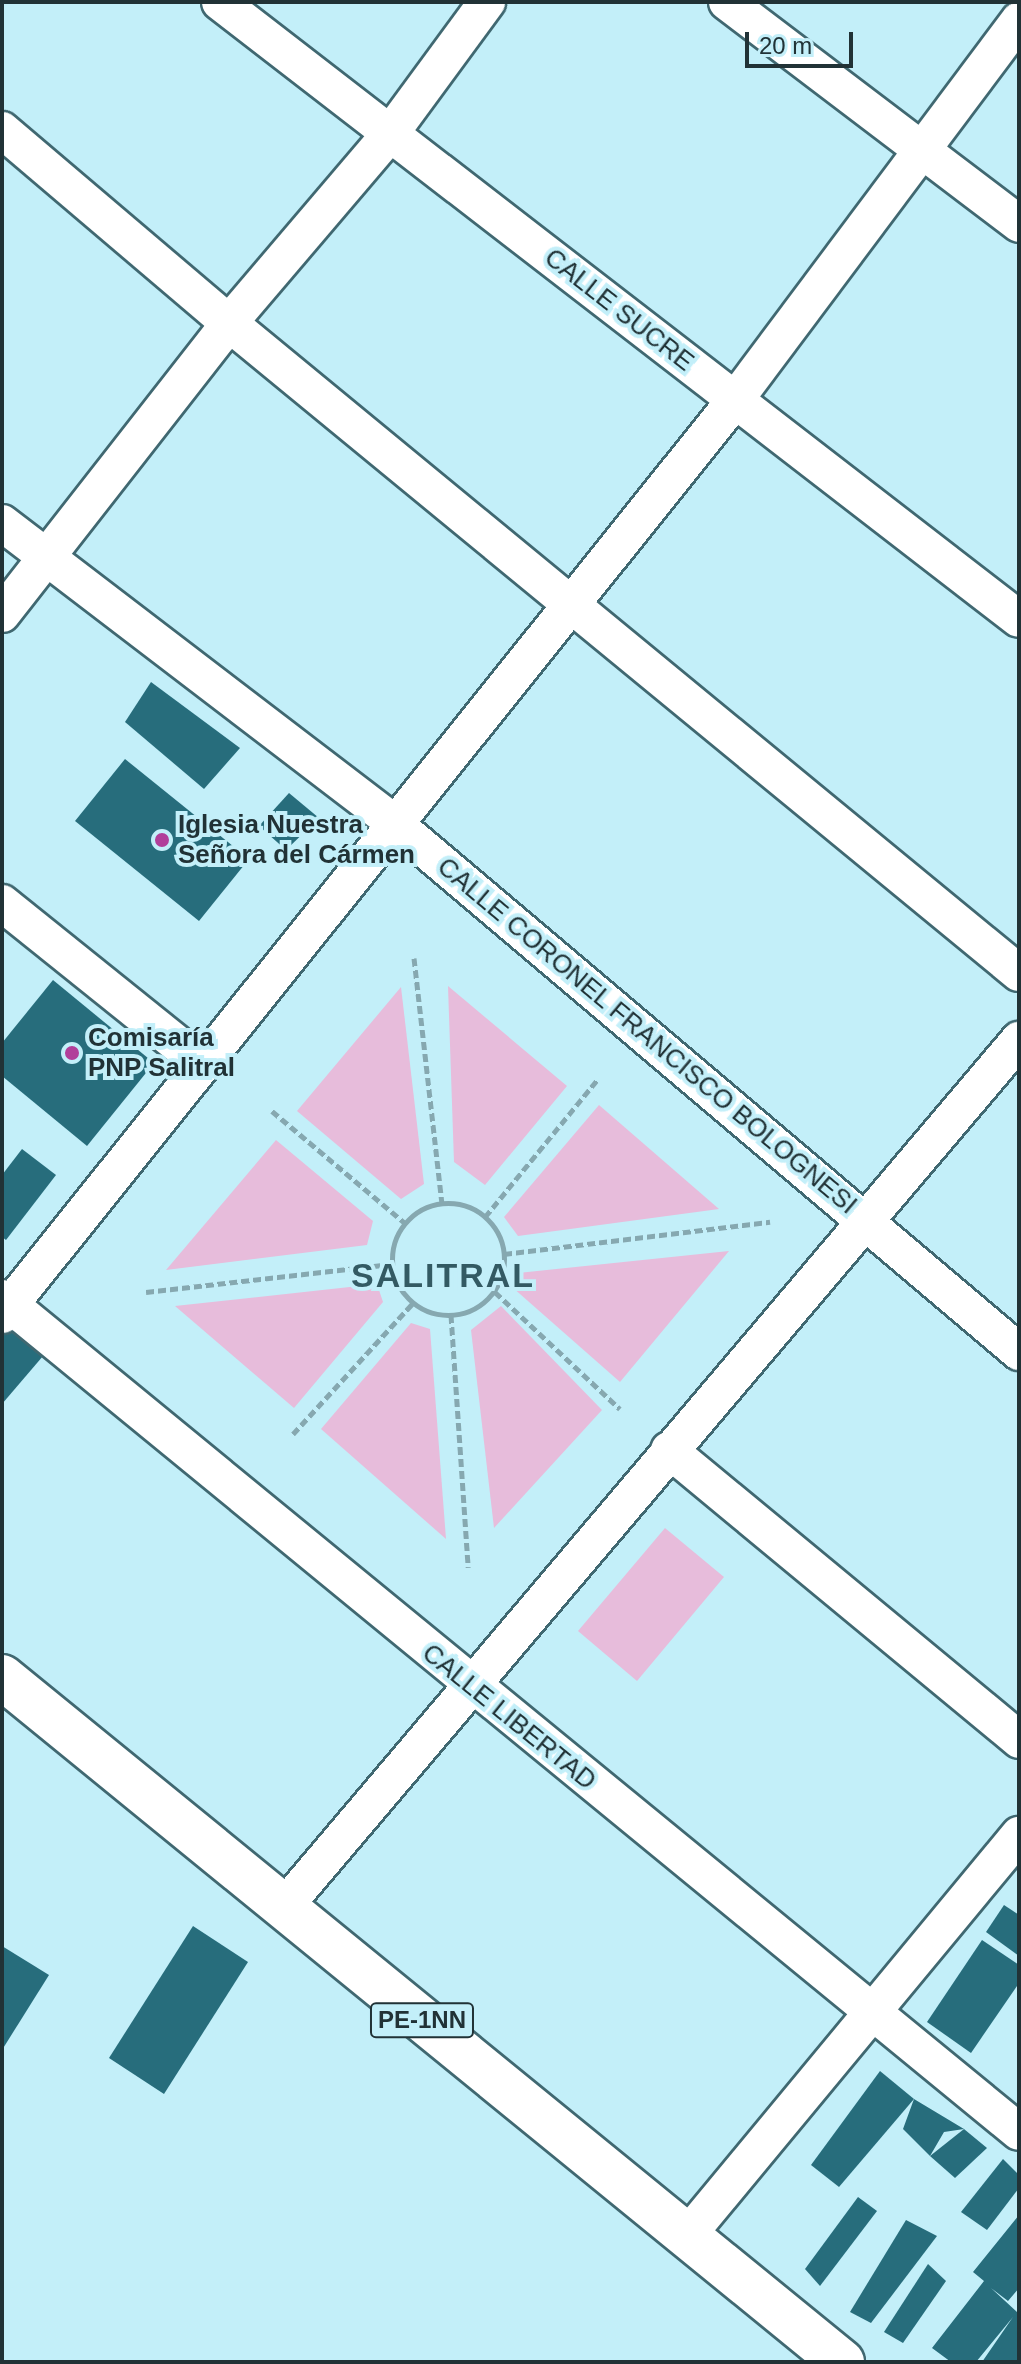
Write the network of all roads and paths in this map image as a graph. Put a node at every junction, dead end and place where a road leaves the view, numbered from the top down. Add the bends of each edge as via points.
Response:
1 (220, 2) edge
2 (487, 2) edge
3 (727, 2) edge
4 (1019, 20) edge
5 (2, 130) edge
6 (390, 134) junction
7 (926, 149) junction
8 (1019, 224) edge
9 (229, 323) junction
10 (735, 400) junction
11 (2, 523) edge
12 (45, 559) junction
13 (573, 606) junction
14 (2, 614) edge
15 (1019, 619) edge
16 (394, 823) junction
17 (2, 903) edge
18 (414, 958) dead end
19 (1019, 973) edge
20 (1019, 1040) edge
21 (202, 1064) junction
22 (598, 1079) dead end
23 (272, 1111) dead end
24 (442, 1203) junction
25 (485, 1217) junction
26 (863, 1219) junction
27 (770, 1222) dead end
28 (405, 1223) junction
29 (504, 1254) junction
30 (391, 1264) junction
31 (146, 1292) dead end
32 (495, 1292) junction
33 (413, 1303) junction
34 (5, 1306) edge
35 (451, 1315) junction
36 (1019, 1352) edge
37 (620, 1409) dead end
38 (293, 1434) dead end
39 (669, 1450) junction
40 (468, 1567) dead end
41 (2, 1677) edge
42 (470, 1686) junction
43 (1019, 1740) edge
44 (1019, 1835) edge
45 (284, 1907) junction
46 (872, 2013) junction
47 (1019, 2132) edge
48 (687, 2236) junction
49 (842, 2362) edge

1 - 6 street, CALLE SUCRE
2 - 6 street
3 - 7 street
4 - 7 street
5 - 9 street
6 - 9 street
6 - 10 street, CALLE SUCRE
7 - 8 street
7 - 10 street
9 - 12 street
9 - 13 street
10 - 13 street
10 - 15 street, CALLE SUCRE
11 - 12 street, CALLE CORONEL FRANCISCO BOLOGNESI
12 - 14 street
12 - 16 street, CALLE CORONEL FRANCISCO BOLOGNESI
13 - 16 street
13 - 19 street
16 - 21 street
16 - 26 street, CALLE CORONEL FRANCISCO BOLOGNESI
17 - 21 street
18 - 24 path
20 - 26 street
21 - 34 street
22 - 25 path
23 - 28 path
24 - 25 path via 460,1204
24 - 28 path via 425,1207
25 - 29 path via 500,1237
26 - 36 street, CALLE CORONEL FRANCISCO BOLOGNESI
26 - 39 street
27 - 29 path
28 - 30 path via 392,1246
29 - 32 path
30 - 31 path
30 - 33 path via 397,1283
32 - 35 path via 480,1306
32 - 37 path
33 - 35 path via 424,1311
33 - 38 path
34 - 42 street, CALLE LIBERTAD
35 - 40 path
39 - 42 street
39 - 43 street
41 - 45 highway, PE-1NN
42 - 45 street
42 - 46 street, CALLE LIBERTAD
44 - 46 street
45 - 48 highway, PE-1NN
46 - 47 street, CALLE LIBERTAD
46 - 48 street
48 - 49 highway, PE-1NN

